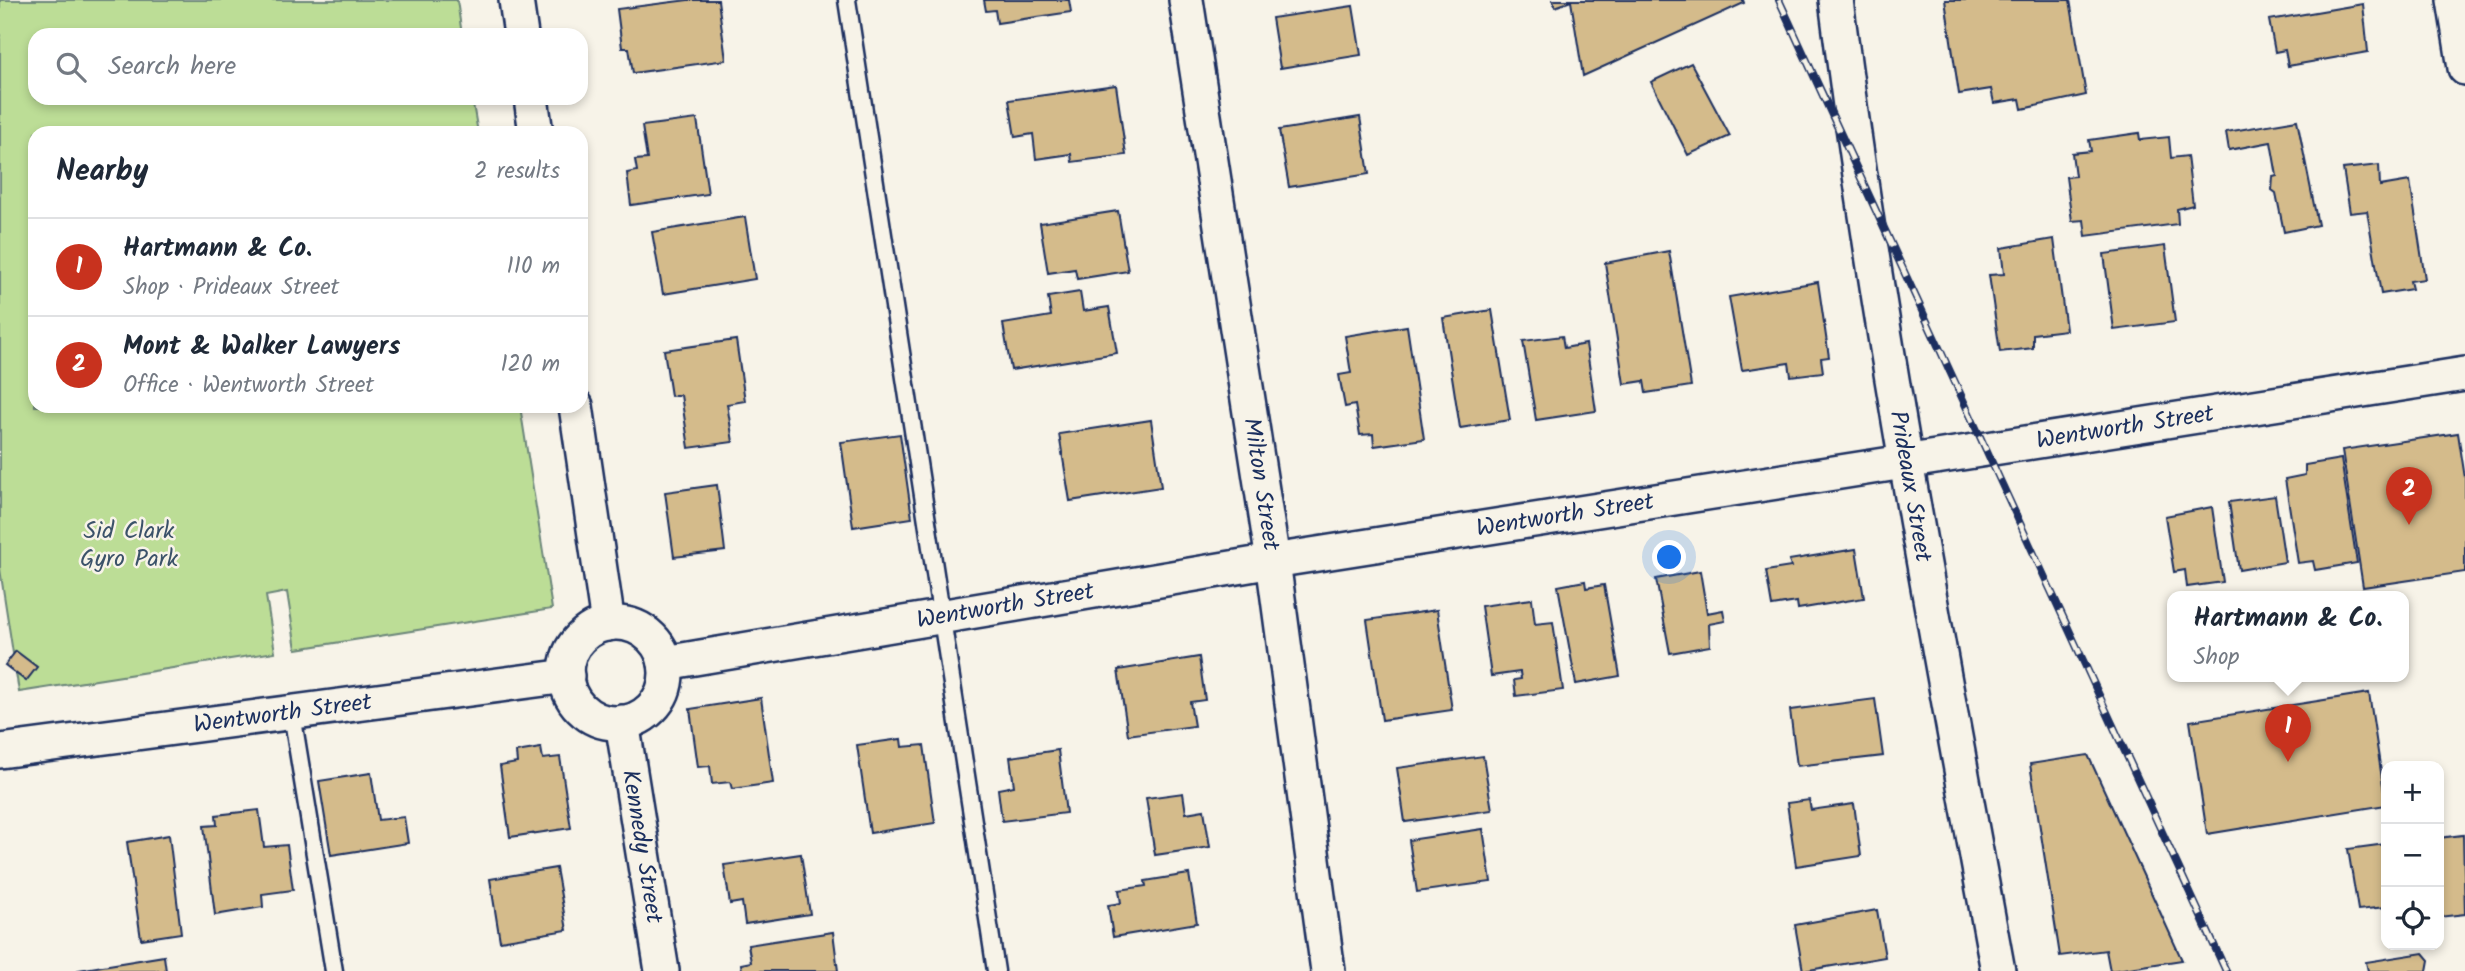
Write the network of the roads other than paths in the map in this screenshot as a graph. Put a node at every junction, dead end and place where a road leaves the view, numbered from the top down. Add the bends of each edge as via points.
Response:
1 (516, 0) edge
2 (847, 0) edge
3 (1186, 0) edge
4 (1836, 0) edge
5 (2454, 0) edge
6 (521, 28) edge
7 (2465, 68) edge
8 (532, 105) edge
9 (535, 126) edge
10 (2465, 373) edge
11 (577, 413) edge
12 (1906, 462) junction
13 (1273, 561) junction
14 (940, 617) junction
15 (608, 624) junction
16 (665, 663) junction
17 (567, 676) junction
18 (292, 713) junction
19 (622, 722) junction
20 (0, 751) edge
21 (334, 971) edge
22 (662, 971) edge
23 (996, 971) edge
24 (1328, 971) edge
25 (1998, 971) edge

1 - 6 street
2 - 14 lane
3 - 13 street, Milton Street
4 - 12 street, Prideaux Street via 1857,170
5 - 7 street
8 - 9 street
10 - 12 street, Wentworth Street
11 - 15 street
12 - 13 street, Wentworth Street
12 - 25 street, Prideaux Street
13 - 14 street, Wentworth Street
13 - 24 street, Milton Street
14 - 16 street, Wentworth Street
14 - 23 lane
15 - 16 street via 622,623 652,637
15 - 17 street via 590,630 578,641 569,655
16 - 19 street via 659,699 648,712
17 - 18 street, Wentworth Street
17 - 19 street via 575,702 587,713 601,721
18 - 20 street, Wentworth Street
18 - 21 lane
19 - 22 street, Kennedy Street

